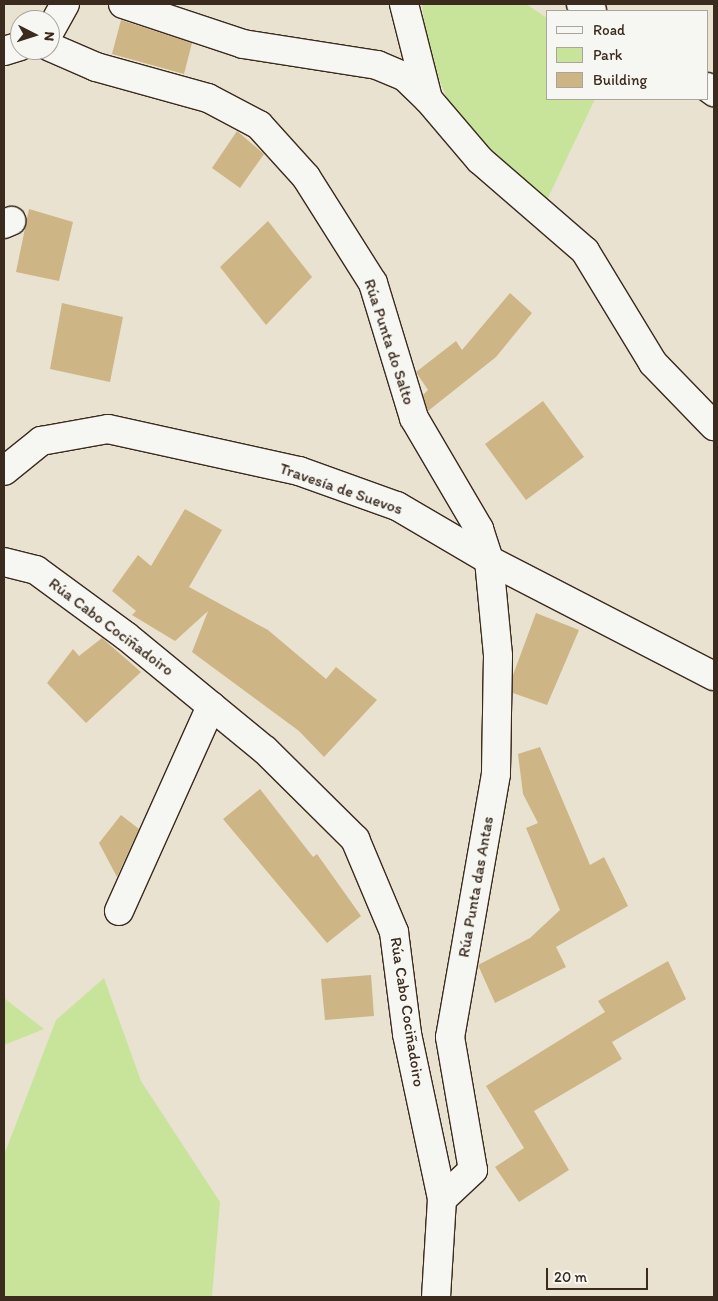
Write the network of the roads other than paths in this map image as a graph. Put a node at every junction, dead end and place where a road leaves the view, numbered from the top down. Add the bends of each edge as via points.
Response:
1 (123, 4) edge
2 (404, 4) edge
3 (60, 51) edge
4 (428, 99) junction
5 (714, 426) edge
6 (4, 471) edge
7 (488, 560) junction
8 (4, 562) edge
9 (714, 676) edge
10 (211, 706) junction
11 (119, 911) dead end
12 (442, 1199) junction
13 (436, 1297) edge

1 - 4 street via 243,44 377,65 405,77
2 - 4 street
3 - 7 street, Rúa Punta do Salto via 96,67 208,98 259,125 306,178 373,283 414,418 479,529
4 - 5 street via 480,160 584,251 653,363
6 - 7 street, Travesía de Suevos via 41,441 108,429 298,471 397,506
7 - 9 street, Travesía de Suevos
7 - 12 street, Rúa Punta das Antas via 498,656 496,774 450,1037 472,1170
8 - 10 street, Rúa Cabo Cociñadoiro via 36,570
10 - 11 street
10 - 12 street, Rúa Cabo Cociñadoiro via 266,750 356,838 394,932 407,1034
12 - 13 street, Rúa Cabo Cociñadoiro

